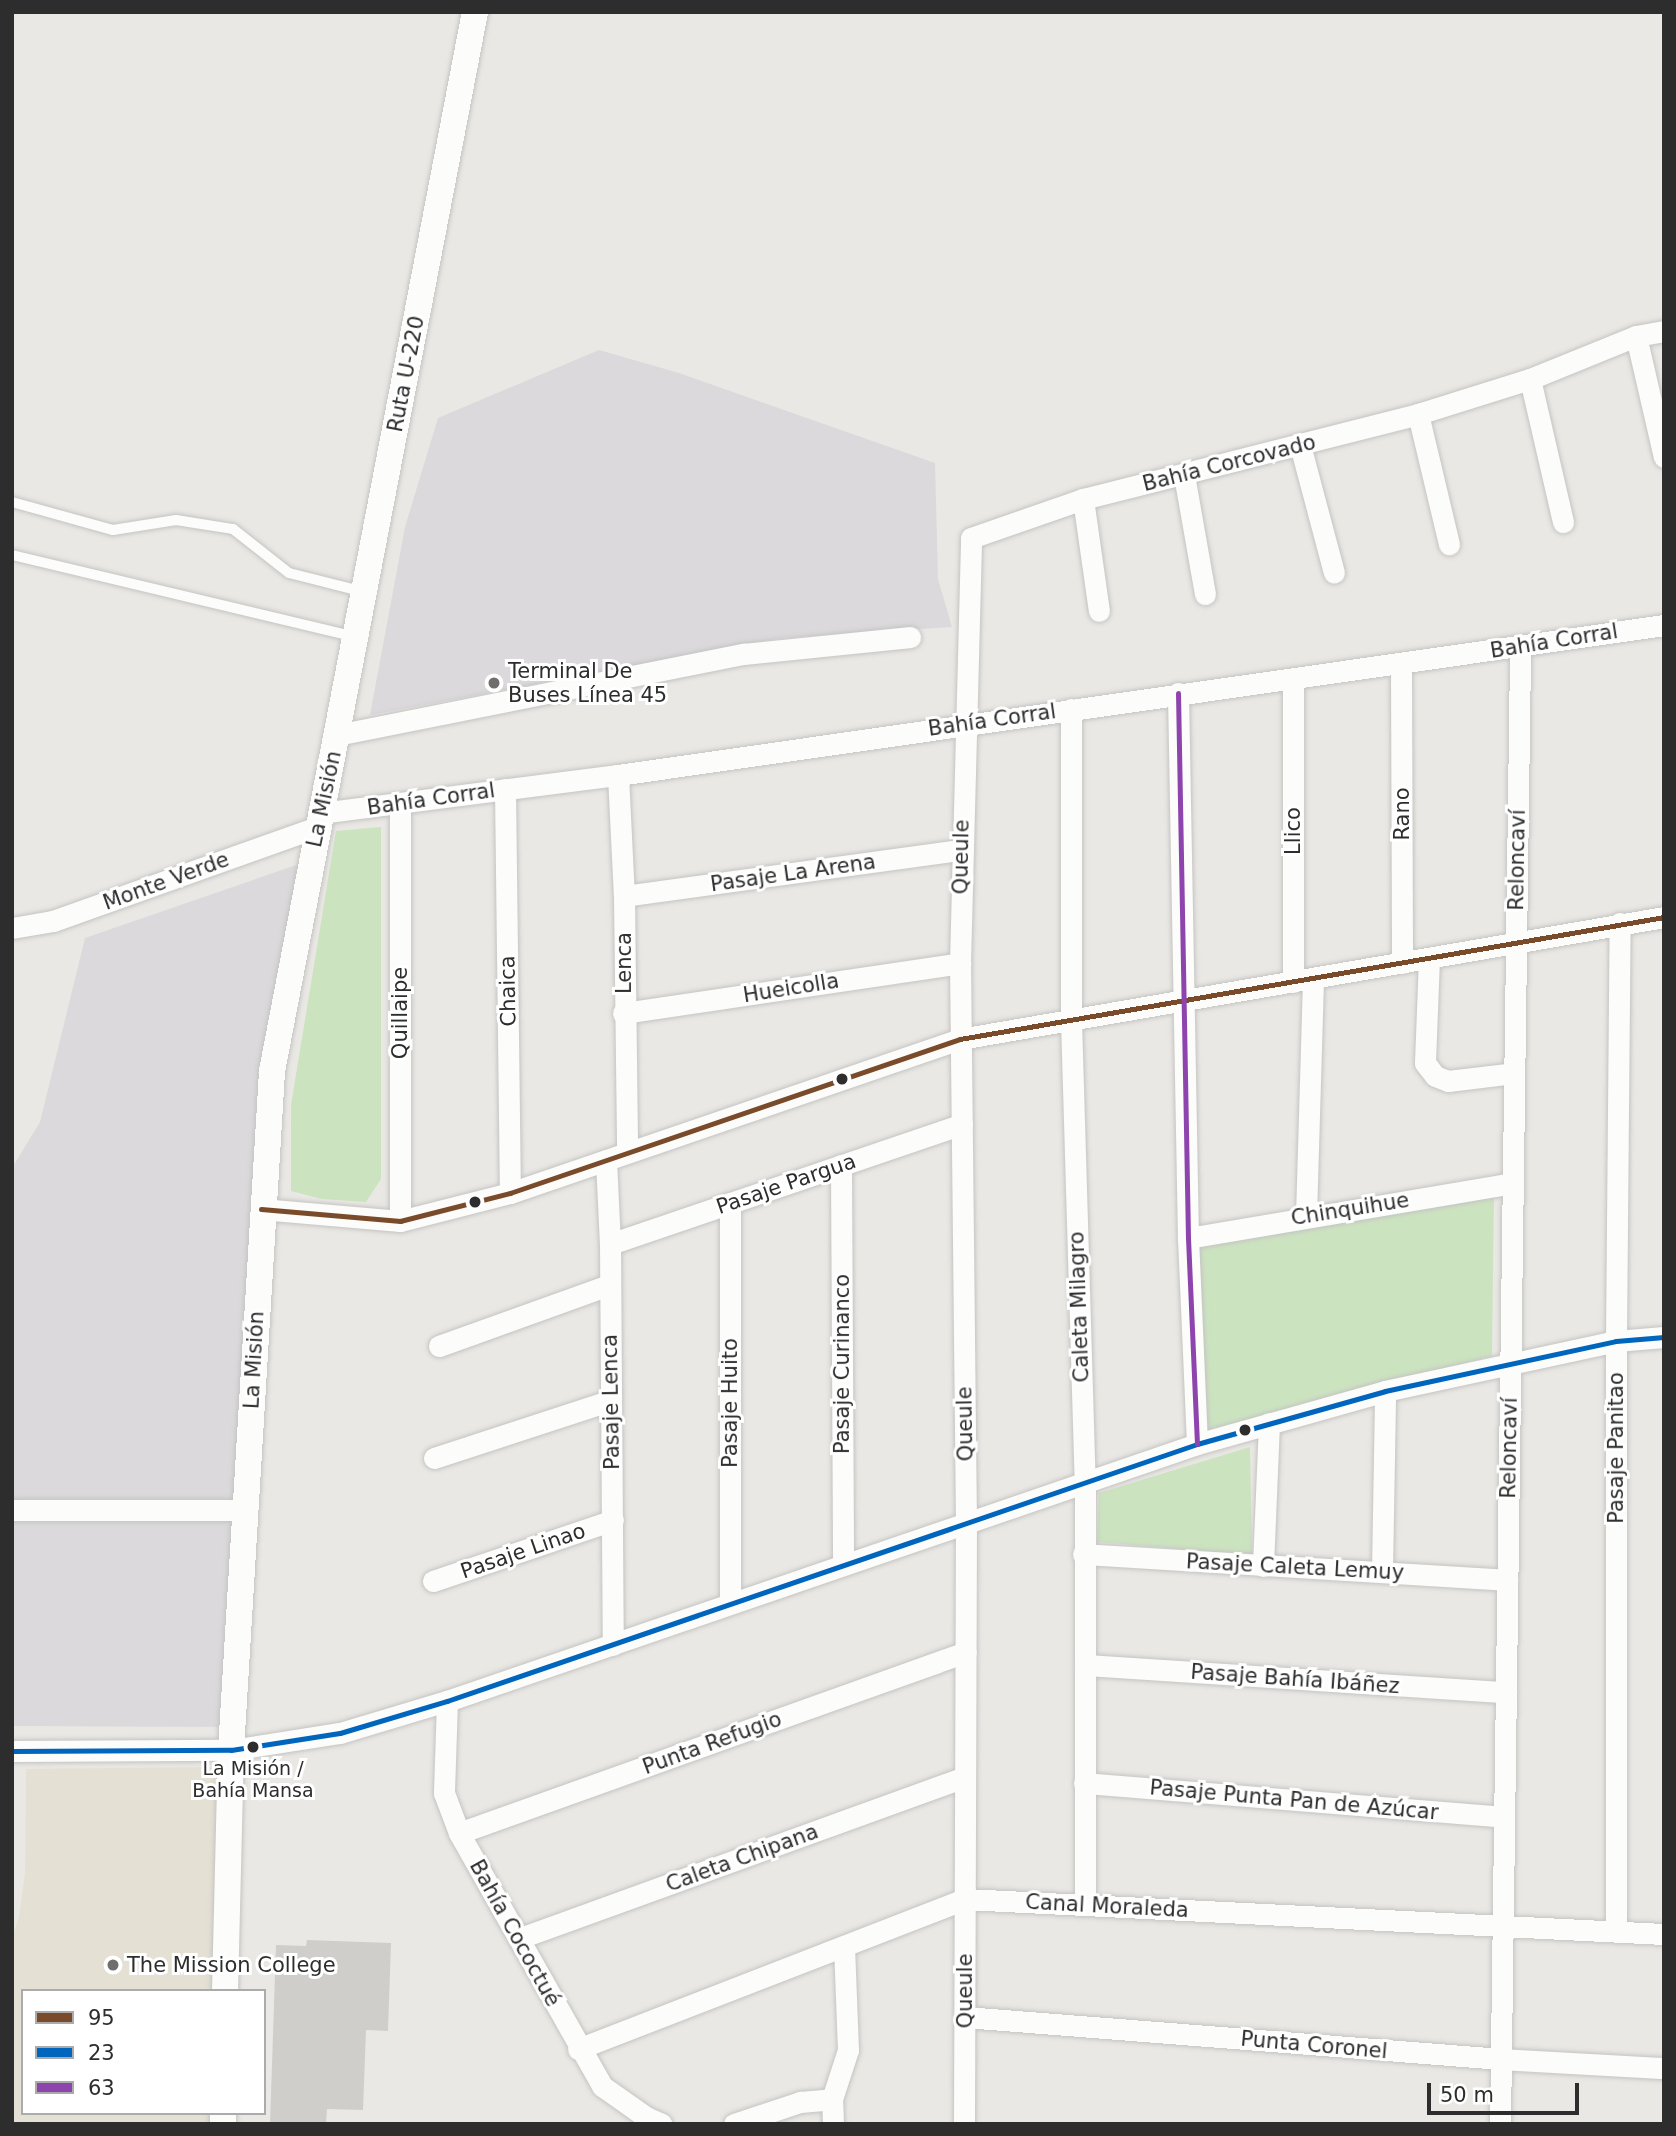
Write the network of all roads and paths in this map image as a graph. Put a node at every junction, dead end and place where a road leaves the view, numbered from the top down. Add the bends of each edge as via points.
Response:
1 (475, 12) edge
2 (1664, 331) edge
3 (1636, 336) junction
4 (1530, 379) junction
5 (1418, 414) junction
6 (1300, 445) junction
7 (1664, 457) edge
8 (1184, 475) junction
9 (1083, 499) junction
10 (12, 502) edge
11 (1563, 522) dead end
12 (1449, 544) dead end
13 (12, 555) edge
14 (1334, 573) dead end
15 (364, 592) junction
16 (1205, 594) dead end
17 (1099, 611) dead end
18 (1664, 625) edge
19 (356, 637) junction
20 (911, 637) dead end
21 (1520, 646) junction
22 (1401, 665) junction
23 (1293, 679) junction
24 (1178, 693) junction
25 (1071, 709) junction
26 (964, 724) junction
27 (337, 735) junction
28 (618, 775) junction
29 (505, 789) junction
30 (400, 804) junction
31 (319, 820) junction
32 (961, 850) junction
33 (624, 896) junction
34 (1664, 917) edge
35 (1620, 923) junction
36 (12, 929) edge
37 (1516, 943) junction
38 (1429, 958) junction
39 (960, 963) junction
40 (1402, 963) junction
41 (1303, 980) junction
42 (1183, 1001) junction
43 (623, 1013) junction
44 (1071, 1020) junction
45 (960, 1039) junction
46 (1514, 1073) junction
47 (962, 1124) junction
48 (627, 1151) junction
49 (606, 1160) junction
50 (841, 1165) junction
51 (1512, 1183) junction
52 (510, 1193) junction
53 (730, 1202) junction
54 (261, 1209) junction
55 (1306, 1216) junction
56 (400, 1222) junction
57 (1188, 1238) junction
58 (610, 1244) junction
59 (608, 1285) junction
60 (1664, 1338) edge
61 (1616, 1341) junction
62 (439, 1346) dead end
63 (1510, 1364) junction
64 (1385, 1391) junction
65 (611, 1400) junction
66 (1269, 1423) junction
67 (1197, 1444) junction
68 (434, 1458) dead end
69 (1085, 1484) junction
70 (12, 1510) edge
71 (246, 1510) junction
72 (613, 1520) junction
73 (966, 1523) junction
74 (1083, 1554) junction
75 (843, 1564) junction
76 (1263, 1566) junction
77 (1382, 1571) junction
78 (1507, 1580) junction
79 (433, 1581) dead end
80 (730, 1602) junction
81 (613, 1645) junction
82 (966, 1652) junction
83 (1084, 1665) junction
84 (1506, 1692) junction
85 (447, 1701) junction
86 (231, 1750) junction
87 (12, 1751) edge
88 (965, 1777) junction
89 (1084, 1783) junction
90 (1504, 1817) junction
91 (459, 1833) junction
92 (965, 1899) junction
93 (1085, 1904) junction
94 (1503, 1925) junction
95 (1616, 1931) junction
96 (1664, 1934) edge
97 (520, 1938) junction
98 (844, 1946) junction
99 (225, 1989) edge
100 (965, 2017) junction
101 (578, 2049) junction
102 (1501, 2059) junction
103 (1664, 2068) edge
104 (832, 2099) junction
105 (662, 2124) edge
106 (734, 2124) edge
107 (833, 2124) edge
108 (964, 2124) edge
109 (1500, 2124) edge

1 - 15 street, Ruta U-220
2 - 3 street, Bahía Corcovado
3 - 4 street, Bahía Corcovado
3 - 7 street
4 - 5 street, Bahía Corcovado
4 - 11 street
5 - 6 street, Bahía Corcovado
5 - 12 street
6 - 8 street, Bahía Corcovado
6 - 14 street
8 - 9 street, Bahía Corcovado
8 - 16 street
9 - 17 street
9 - 26 street, Bahía Corcovado via 971,538
10 - 15 lane via 113,530 176,520 233,529 289,573
13 - 19 lane
15 - 19 street, Ruta U-220
18 - 21 street, Bahía Corral
19 - 27 street, Ruta U-220
20 - 27 street via 744,654
21 - 22 street, Bahía Corral
21 - 37 street, Reloncaví
22 - 23 street, Bahía Corral
22 - 40 street, Rano
23 - 24 street, Bahía Corral
23 - 41 street, Llico
24 - 25 street, Bahía Corral
24 - 42 street
25 - 26 street, Bahía Corral
25 - 44 street, Caleta Milagro
26 - 28 street, Bahía Corral
26 - 32 street, Queule
27 - 31 street, La Misión
28 - 29 street, Bahía Corral
28 - 33 street, Lenca
29 - 30 street, Bahía Corral
29 - 52 street, Chaica
30 - 31 street, Bahía Corral
30 - 56 street, Quillaipe
31 - 36 street, Monte Verde via 53,921
31 - 54 street, La Misión via 272,1071
32 - 33 street, Pasaje La Arena
32 - 39 street, Queule
33 - 43 street, Lenca
34 - 35 street
35 - 37 street
35 - 61 street, Pasaje Panitao
37 - 38 street
37 - 46 street, Reloncaví
38 - 40 street
38 - 46 street via 1426,1063 1435,1076 1448,1081
39 - 43 street, Hueicolla
39 - 45 street, Queule
40 - 41 street
41 - 42 street
41 - 55 street, Llico
42 - 44 street
42 - 57 street
43 - 48 street, Lenca
44 - 45 street
44 - 69 street, Caleta Milagro
45 - 47 street, Queule
45 - 48 street
46 - 51 street, Reloncaví
47 - 50 street, Pasaje Pargua
47 - 73 street, Queule
48 - 49 street
49 - 52 street
49 - 58 street, Pasaje Lenca
50 - 53 street, Pasaje Pargua
50 - 75 street, Pasaje Curinanco
51 - 55 street, Chinquihue
51 - 63 street, Reloncaví
52 - 56 street
53 - 58 street, Pasaje Pargua
53 - 80 street, Pasaje Huito
54 - 56 street
54 - 71 street, La Misión
55 - 57 street, Chinquihue
57 - 67 street
58 - 59 street, Pasaje Lenca
59 - 62 street
59 - 65 street, Pasaje Lenca
60 - 61 street
61 - 63 street
61 - 95 street, Pasaje Panitao
63 - 64 street
63 - 78 street, Reloncaví
64 - 66 street
64 - 77 street
65 - 68 street
65 - 72 street, Pasaje Lenca
66 - 67 street
66 - 76 street
67 - 69 street
69 - 73 street
69 - 74 street, Caleta Milagro
70 - 71 street
71 - 86 street, La Misión
72 - 79 street, Pasaje Linao
72 - 81 street, Pasaje Lenca
73 - 75 street
73 - 82 street, Queule
74 - 76 street, Pasaje Caleta Lemuy
74 - 83 street, Caleta Milagro
75 - 80 street
76 - 77 street, Pasaje Caleta Lemuy
77 - 78 street, Pasaje Caleta Lemuy
78 - 84 street, Reloncaví
80 - 81 street
81 - 85 street
82 - 88 street, Queule
82 - 91 street, Punta Refugio
83 - 84 street, Pasaje Bahía Ibáñez
83 - 89 street, Caleta Milagro
84 - 90 street, Reloncaví
85 - 86 street via 340,1733
85 - 91 street, Bahía Cococtué via 444,1793
86 - 87 street
86 - 99 street, La Misión
88 - 92 street, Queule
88 - 97 street, Caleta Chipana
89 - 90 street, Pasaje Punta Pan de Azúcar
89 - 93 street, Caleta Milagro
90 - 94 street, Reloncaví
91 - 97 street, Bahía Cococtué
92 - 93 street, Canal Moraleda
92 - 98 street, Canal Moraleda
92 - 100 street, Queule
93 - 94 street, Canal Moraleda
94 - 95 street, Canal Moraleda
94 - 102 street, Reloncaví
95 - 96 street, Canal Moraleda
97 - 101 street, Bahía Cococtué
98 - 101 street, Canal Moraleda
98 - 104 street via 848,2050
100 - 102 street, Punta Coronel
100 - 108 street, Queule
101 - 105 street, Bahía Cococtué via 602,2086
102 - 103 street, Punta Coronel
102 - 109 street, Reloncaví
104 - 106 street via 800,2102
104 - 107 street

